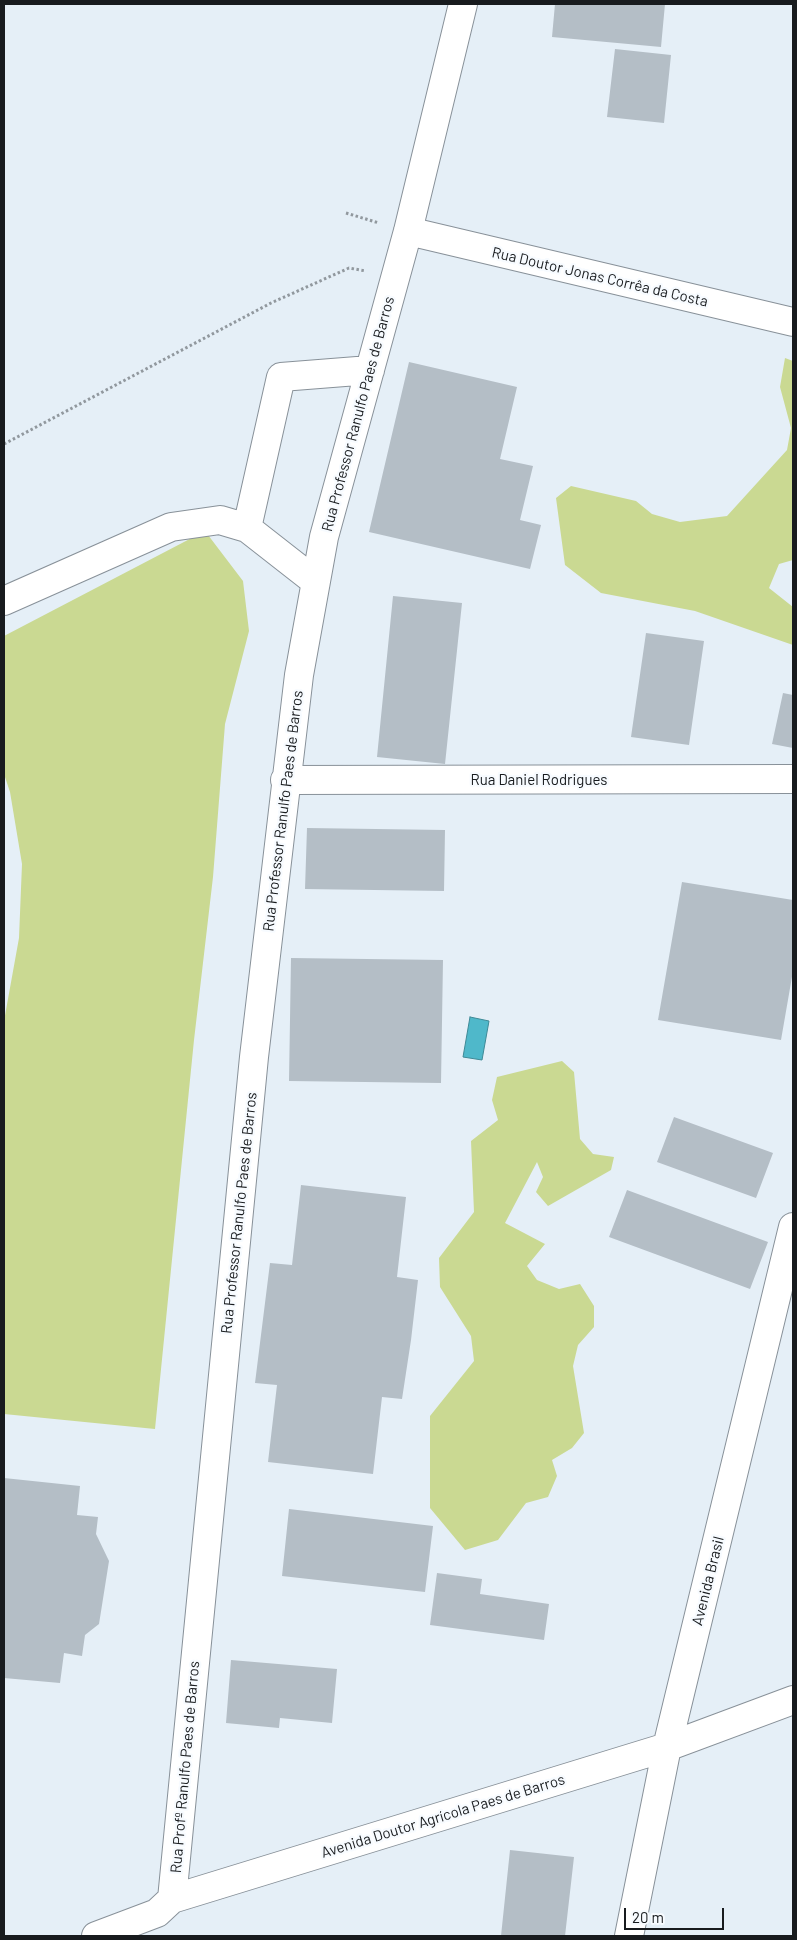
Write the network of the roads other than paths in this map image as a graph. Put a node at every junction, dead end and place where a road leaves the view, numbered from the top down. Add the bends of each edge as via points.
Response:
1 (463, 4) edge
2 (408, 231) junction
3 (793, 322) edge
4 (370, 370) junction
5 (247, 528) junction
6 (316, 582) junction
7 (4, 601) edge
8 (793, 779) edge
9 (285, 780) junction
10 (793, 1227) edge
11 (197, 1634) joint
12 (793, 1700) edge
13 (667, 1748) junction
14 (161, 1916) edge
15 (96, 1936) edge
16 (629, 1936) edge

1 - 2 street, Rua Professor Ranulfo Paes de Barros
2 - 3 street, Rua Doutor Jonas Corrêa da Costa
2 - 4 street, Rua Professor Ranulfo Paes de Barros
4 - 5 street via 281,377
4 - 6 street, Rua Professor Ranulfo Paes de Barros via 324,537
5 - 6 street
5 - 7 street via 220,520 171,527
6 - 9 street, Rua Professor Ranulfo Paes de Barros via 298,675
8 - 9 street, Rua Daniel Rodrigues
9 - 11 street, Rua Professor Ranulfo Paes de Barros
10 - 13 street, Avenida Brasil
11 - 14 street, Rua Profº Ranulfo Paes de Barros
12 - 13 street, Avenida Doutor Agrícola Paes de Barros
13 - 14 street, Avenida Doutor Agrícola Paes de Barros
13 - 16 street, Avenida Brasil
14 - 15 street, Avenida Doutor Agrícola Paes de Barros

